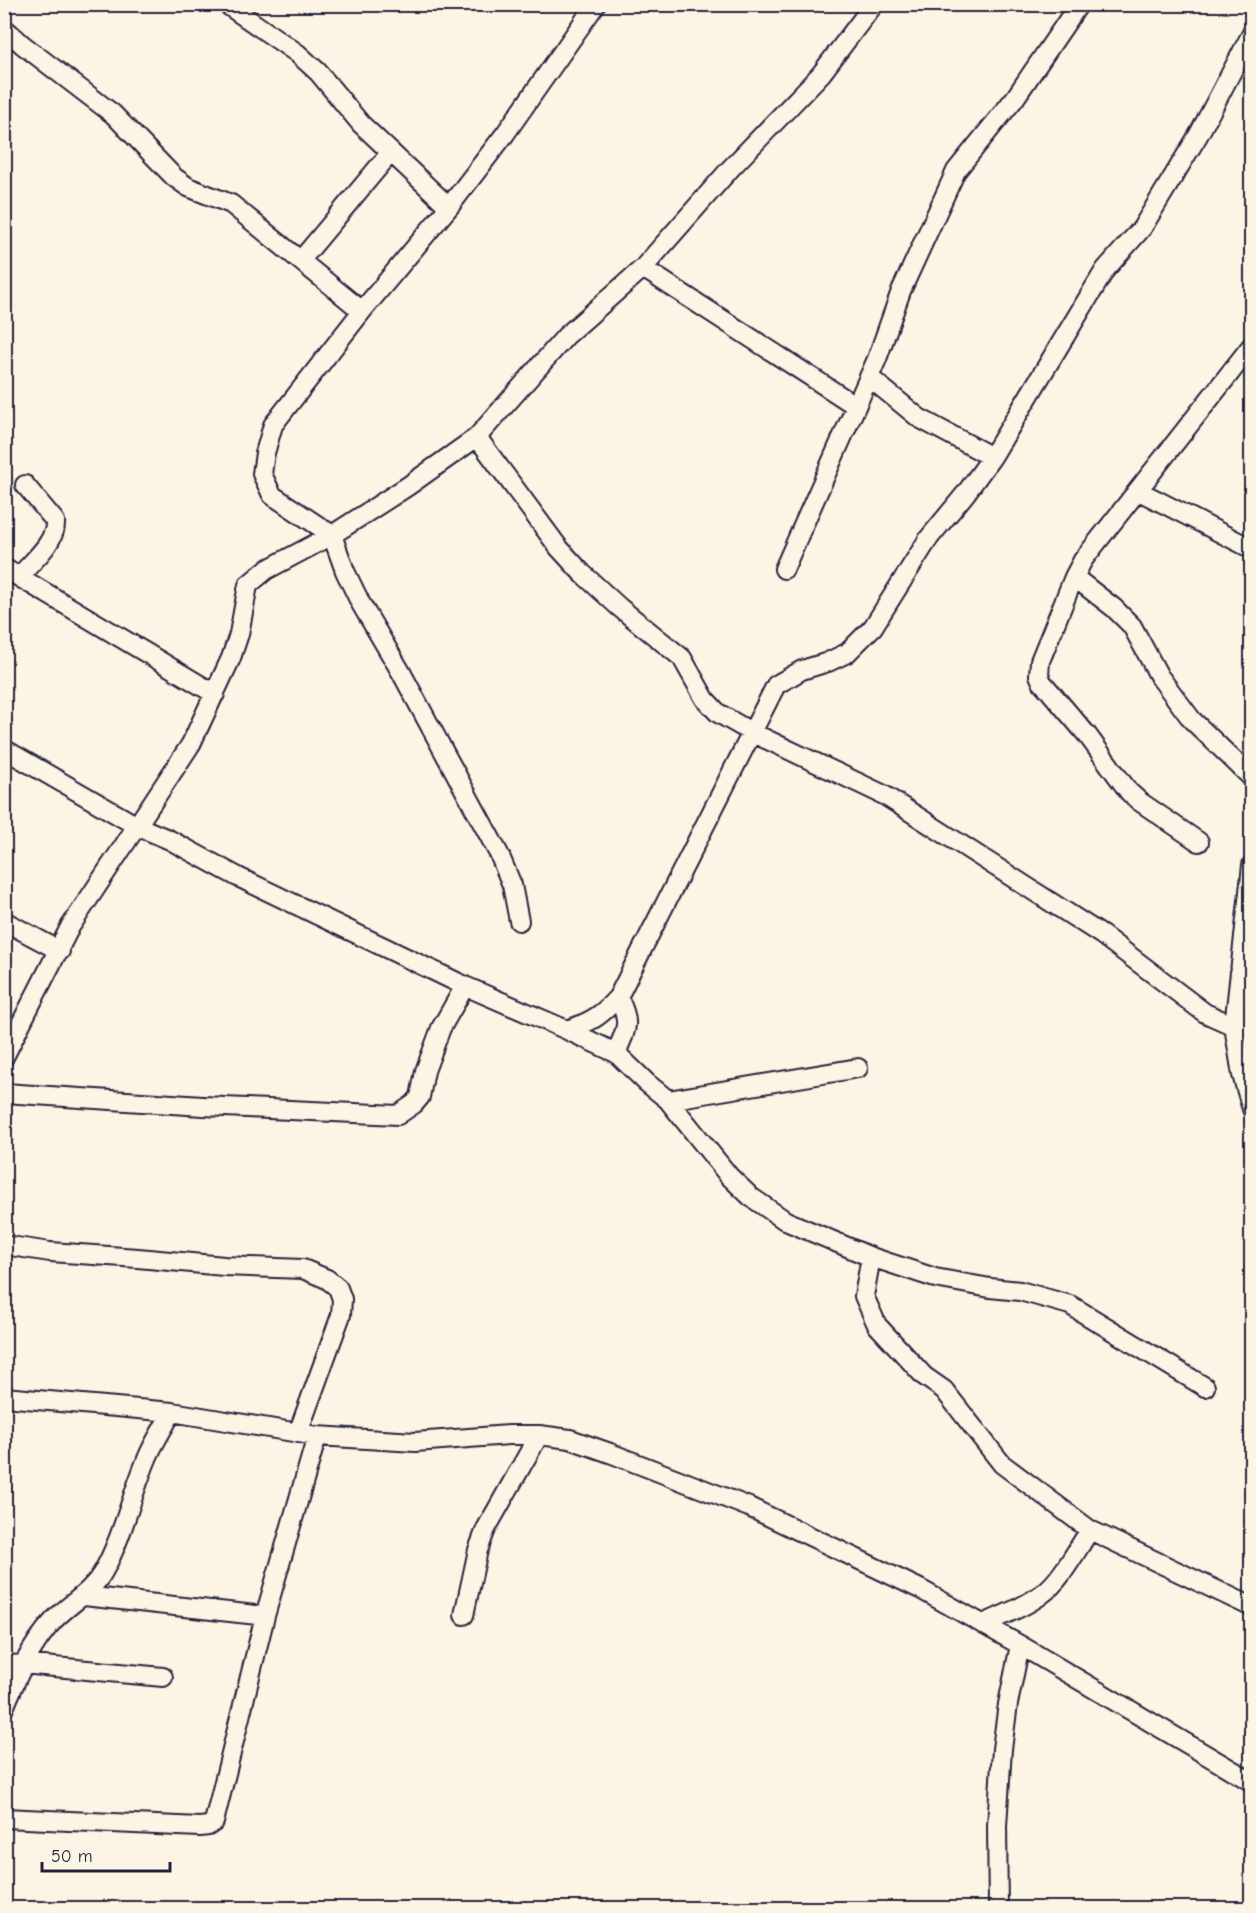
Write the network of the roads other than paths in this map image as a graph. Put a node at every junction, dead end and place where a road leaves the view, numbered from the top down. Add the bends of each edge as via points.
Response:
1 (226, 4) edge
2 (596, 4) edge
3 (874, 4) edge
4 (1079, 4) edge
5 (4, 28) edge
6 (1251, 33) edge
7 (391, 152) junction
8 (449, 207) junction
9 (301, 260) junction
10 (643, 268) junction
11 (362, 311) junction
12 (1251, 345) edge
13 (869, 377) junction
14 (856, 406) junction
15 (477, 437) junction
16 (992, 457) junction
17 (25, 485) dead end
18 (1139, 491) junction
19 (332, 535) junction
20 (1251, 549) edge
21 (784, 569) dead end
22 (12, 573) edge
23 (1074, 577) junction
24 (214, 694) junction
25 (752, 732) junction
26 (4, 749) edge
27 (1251, 778) edge
28 (137, 826) junction
29 (1199, 842) dead end
30 (1251, 865) edge
31 (4, 921) edge
32 (519, 921) dead end
33 (60, 951) junction
34 (465, 986) junction
35 (618, 997) junction
36 (1243, 1027) edge
37 (567, 1030) junction
38 (616, 1053) junction
39 (4, 1057) edge
40 (858, 1068) dead end
41 (4, 1094) edge
42 (668, 1100) junction
43 (1251, 1108) edge
44 (4, 1245) edge
45 (871, 1257) junction
46 (1205, 1387) dead end
47 (4, 1397) edge
48 (172, 1412) junction
49 (297, 1433) junction
50 (539, 1435) junction
51 (317, 1436) junction
52 (1090, 1530) junction
53 (84, 1596) junction
54 (1251, 1607) edge
55 (464, 1615) dead end
56 (265, 1616) junction
57 (983, 1624) junction
58 (1020, 1645) junction
59 (13, 1665) edge
60 (163, 1677) dead end
61 (4, 1708) edge
62 (1251, 1782) edge
63 (4, 1818) edge
64 (998, 1908) edge

1 - 7 street via 297,53
2 - 8 street
3 - 10 street via 821,74
4 - 13 street via 1015,98 956,171 902,291
5 - 9 street via 113,114 174,177 188,187 231,204
6 - 16 street via 1193,144 1142,228 1105,270
7 - 8 street
7 - 9 street
8 - 11 street
9 - 11 street
10 - 14 street
10 - 15 street via 566,336
11 - 19 street via 273,424 262,474 272,495
12 - 18 street
13 - 14 street
13 - 16 street via 919,418
14 - 21 street
15 - 19 street
15 - 25 street via 582,573 682,658 705,699 718,713
16 - 25 street via 929,538 873,627 847,653 776,685
17 - 22 street via 56,521 56,528 53,537
18 - 20 street
18 - 23 street via 1083,560
19 - 24 street via 266,570 248,585 239,634
19 - 32 street via 361,604 499,854 512,885
22 - 24 street
23 - 27 street via 1132,626 1159,676 1192,720
23 - 29 street via 1040,661 1042,682 1129,792
24 - 28 street via 191,744
25 - 35 street
25 - 36 street via 884,795 1102,935 1205,1013
26 - 28 street
28 - 33 street via 70,927
28 - 34 street
30 - 36 street
31 - 33 street
33 - 39 street
34 - 37 street
34 - 41 street via 441,1029 420,1097 398,1115
35 - 37 street via 595,1019
35 - 38 street via 627,1024
36 - 43 street via 1242,1075
37 - 38 street
38 - 42 street
40 - 42 street
42 - 45 street via 729,1176 751,1197 786,1221
44 - 49 street via 224,1266 303,1269 327,1279 338,1288 341,1315
45 - 46 street via 935,1278 1020,1291 1070,1305
45 - 52 street via 864,1296 877,1325 924,1376 944,1390 1002,1464
47 - 48 street
48 - 49 street
48 - 53 street via 149,1453 127,1519 102,1573
49 - 51 street
50 - 51 street via 415,1442
50 - 55 street via 486,1529
50 - 57 street via 570,1439 749,1507 920,1589
51 - 56 street
52 - 54 street
52 - 57 street via 1044,1594
53 - 56 street
53 - 59 street via 53,1621
56 - 63 street via 214,1822 208,1826
57 - 58 street
58 - 62 street
58 - 64 street via 1002,1749 997,1826
59 - 60 street
59 - 61 street

